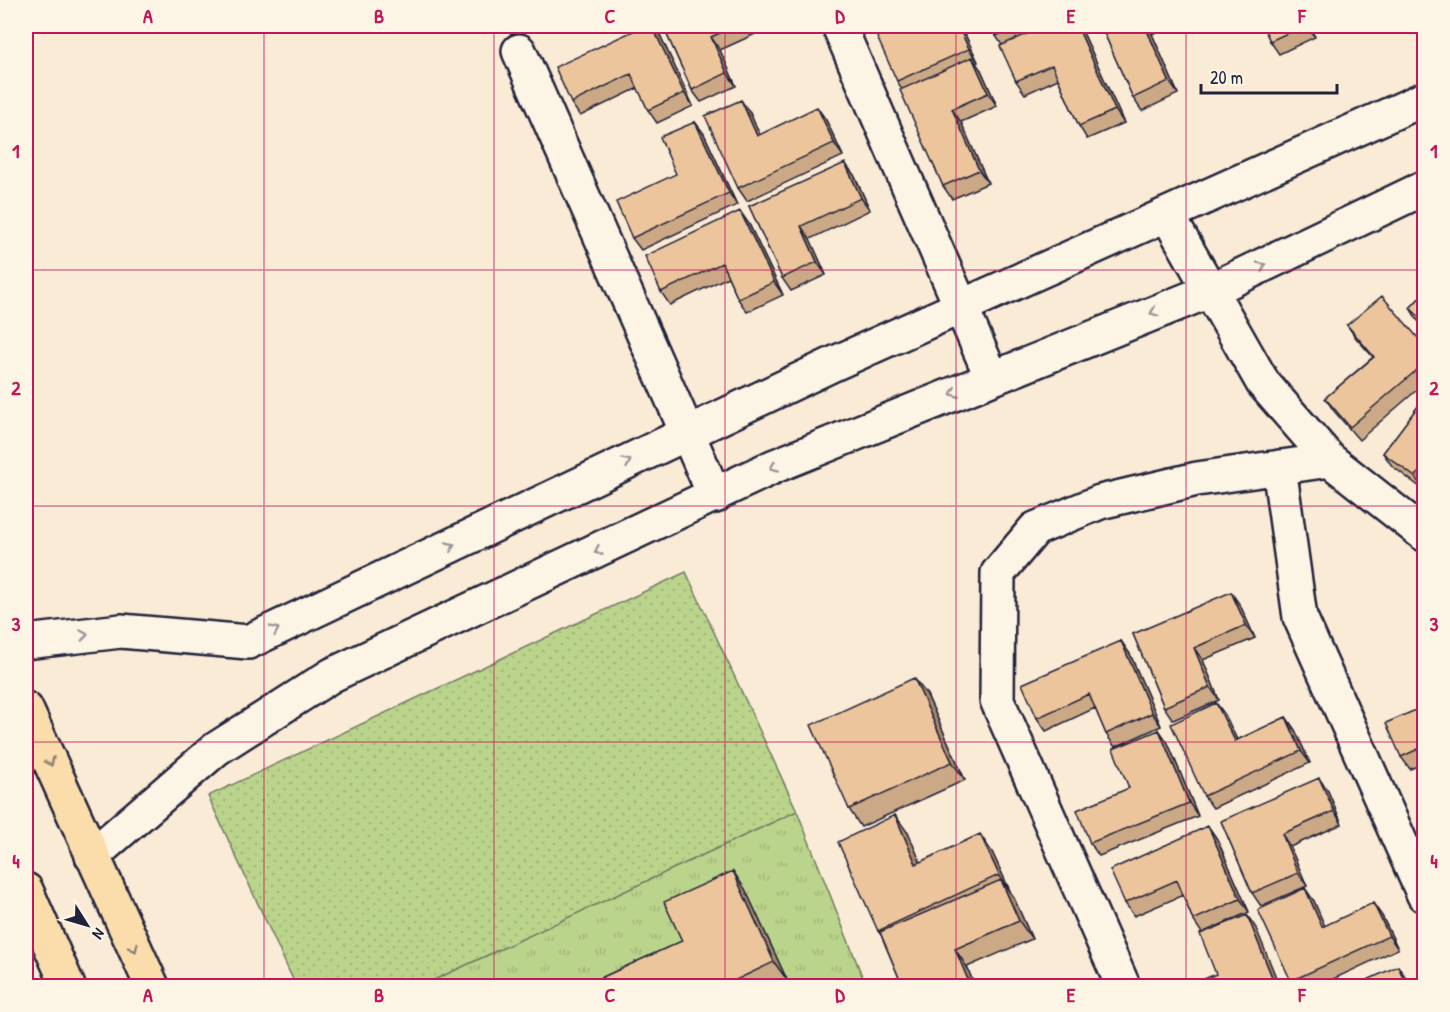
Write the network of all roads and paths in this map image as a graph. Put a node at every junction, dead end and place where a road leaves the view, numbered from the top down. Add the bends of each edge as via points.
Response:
1 (839, 26) edge
2 (519, 51) dead end
3 (1425, 99) edge
4 (1425, 188) edge
5 (1168, 216) junction
6 (1209, 291) junction
7 (960, 308) junction
8 (992, 378) junction
9 (687, 434) junction
10 (1330, 460) junction
11 (1279, 467) junction
12 (715, 496) junction
13 (1425, 534) edge
14 (26, 642) edge
15 (26, 709) edge
16 (93, 856) junction
17 (1425, 895) edge
18 (28, 905) edge
19 (68, 987) edge
20 (152, 987) edge
21 (1123, 987) edge

1 - 7 street
2 - 9 street
3 - 5 street
6 -> 4 street
5 - 6 street
5 - 7 street
6 -> 8 street
6 - 10 street via 1263,383
7 - 8 street
7 - 9 street
8 -> 12 street via 775,466
9 - 12 street
14 -> 9 street via 121,631 248,642
10 - 11 street
10 - 13 street
11 - 17 street via 1300,617
11 - 21 street via 1197,478 1100,502 1035,530 998,573 997,700
12 -> 16 street via 332,675 216,749
15 -> 16 main road
16 -> 20 main road
18 - 19 main road

